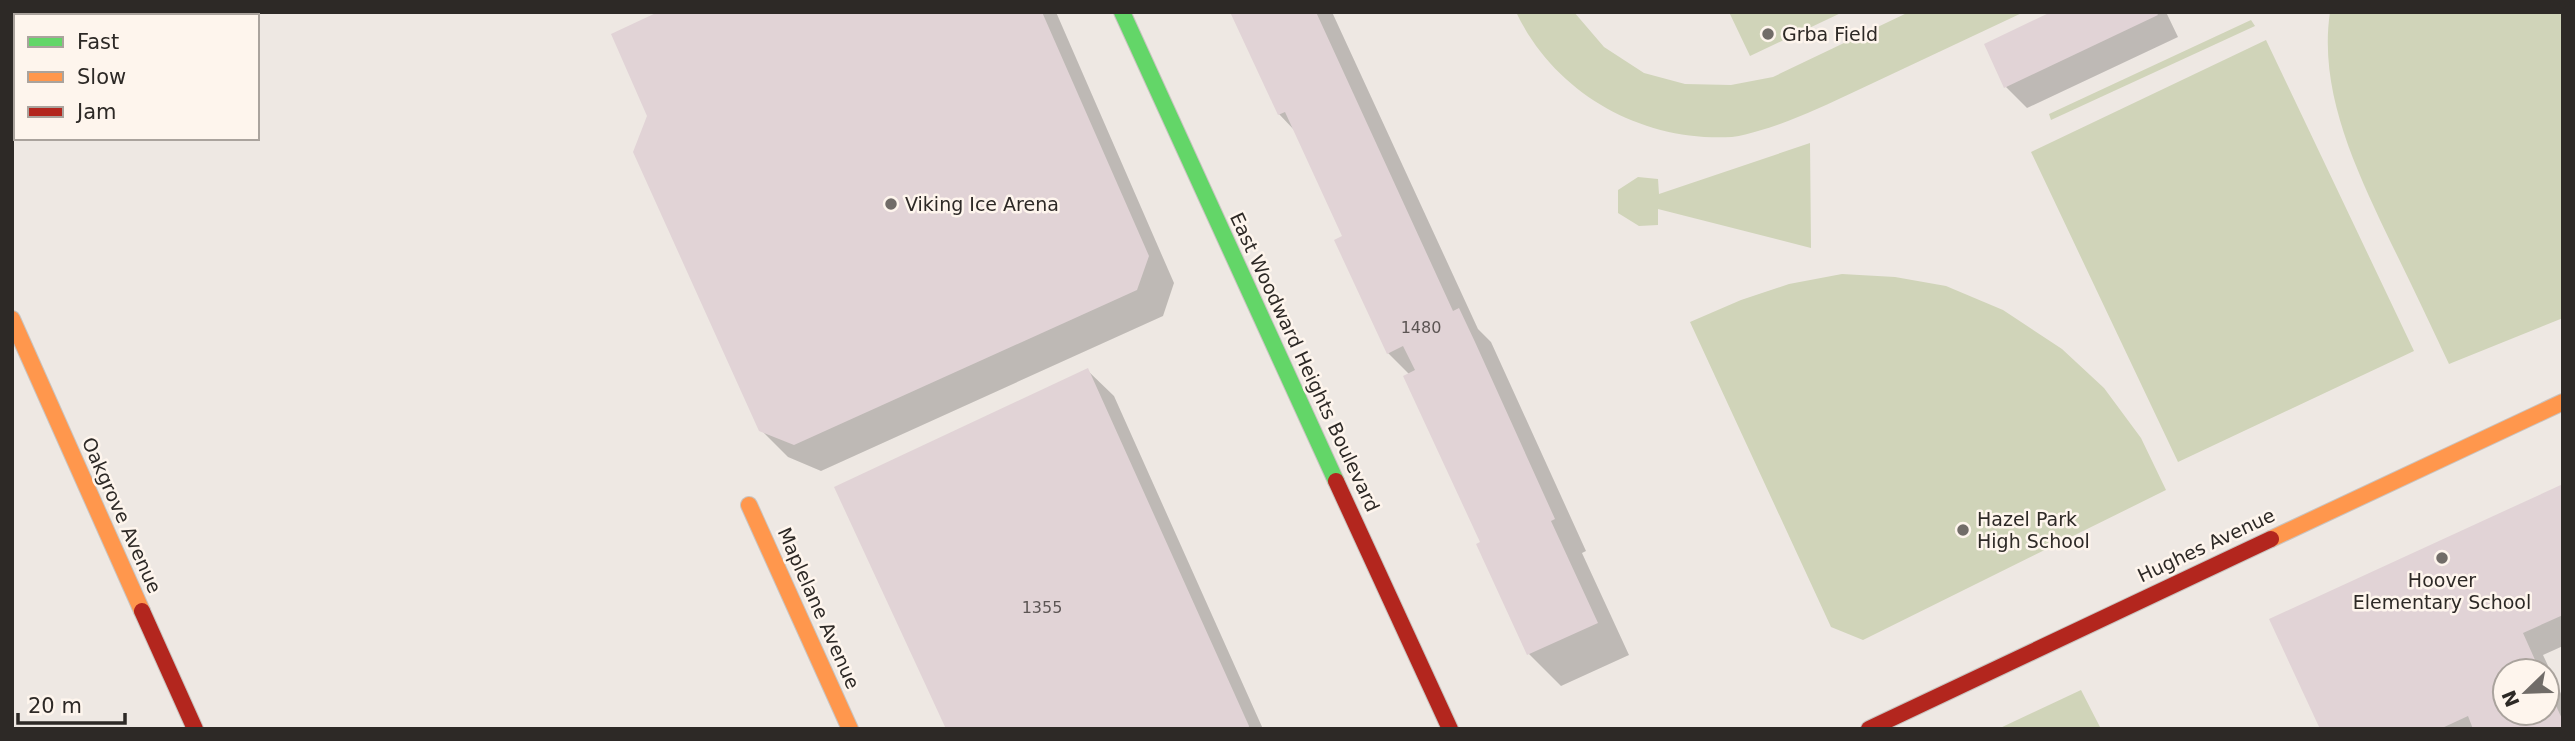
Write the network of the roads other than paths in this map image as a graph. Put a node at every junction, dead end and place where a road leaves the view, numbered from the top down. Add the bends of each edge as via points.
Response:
1 (1122, 12) edge
2 (12, 319) edge
3 (2563, 402) edge
4 (749, 505) dead end
5 (195, 729) edge
6 (850, 729) edge
7 (1450, 729) edge
8 (1869, 729) edge

1 - 7 street, East Woodward Heights Boulevard
2 - 5 street, Oakgrove Avenue
3 - 8 street, Hughes Avenue
4 - 6 street, Maplelane Avenue

